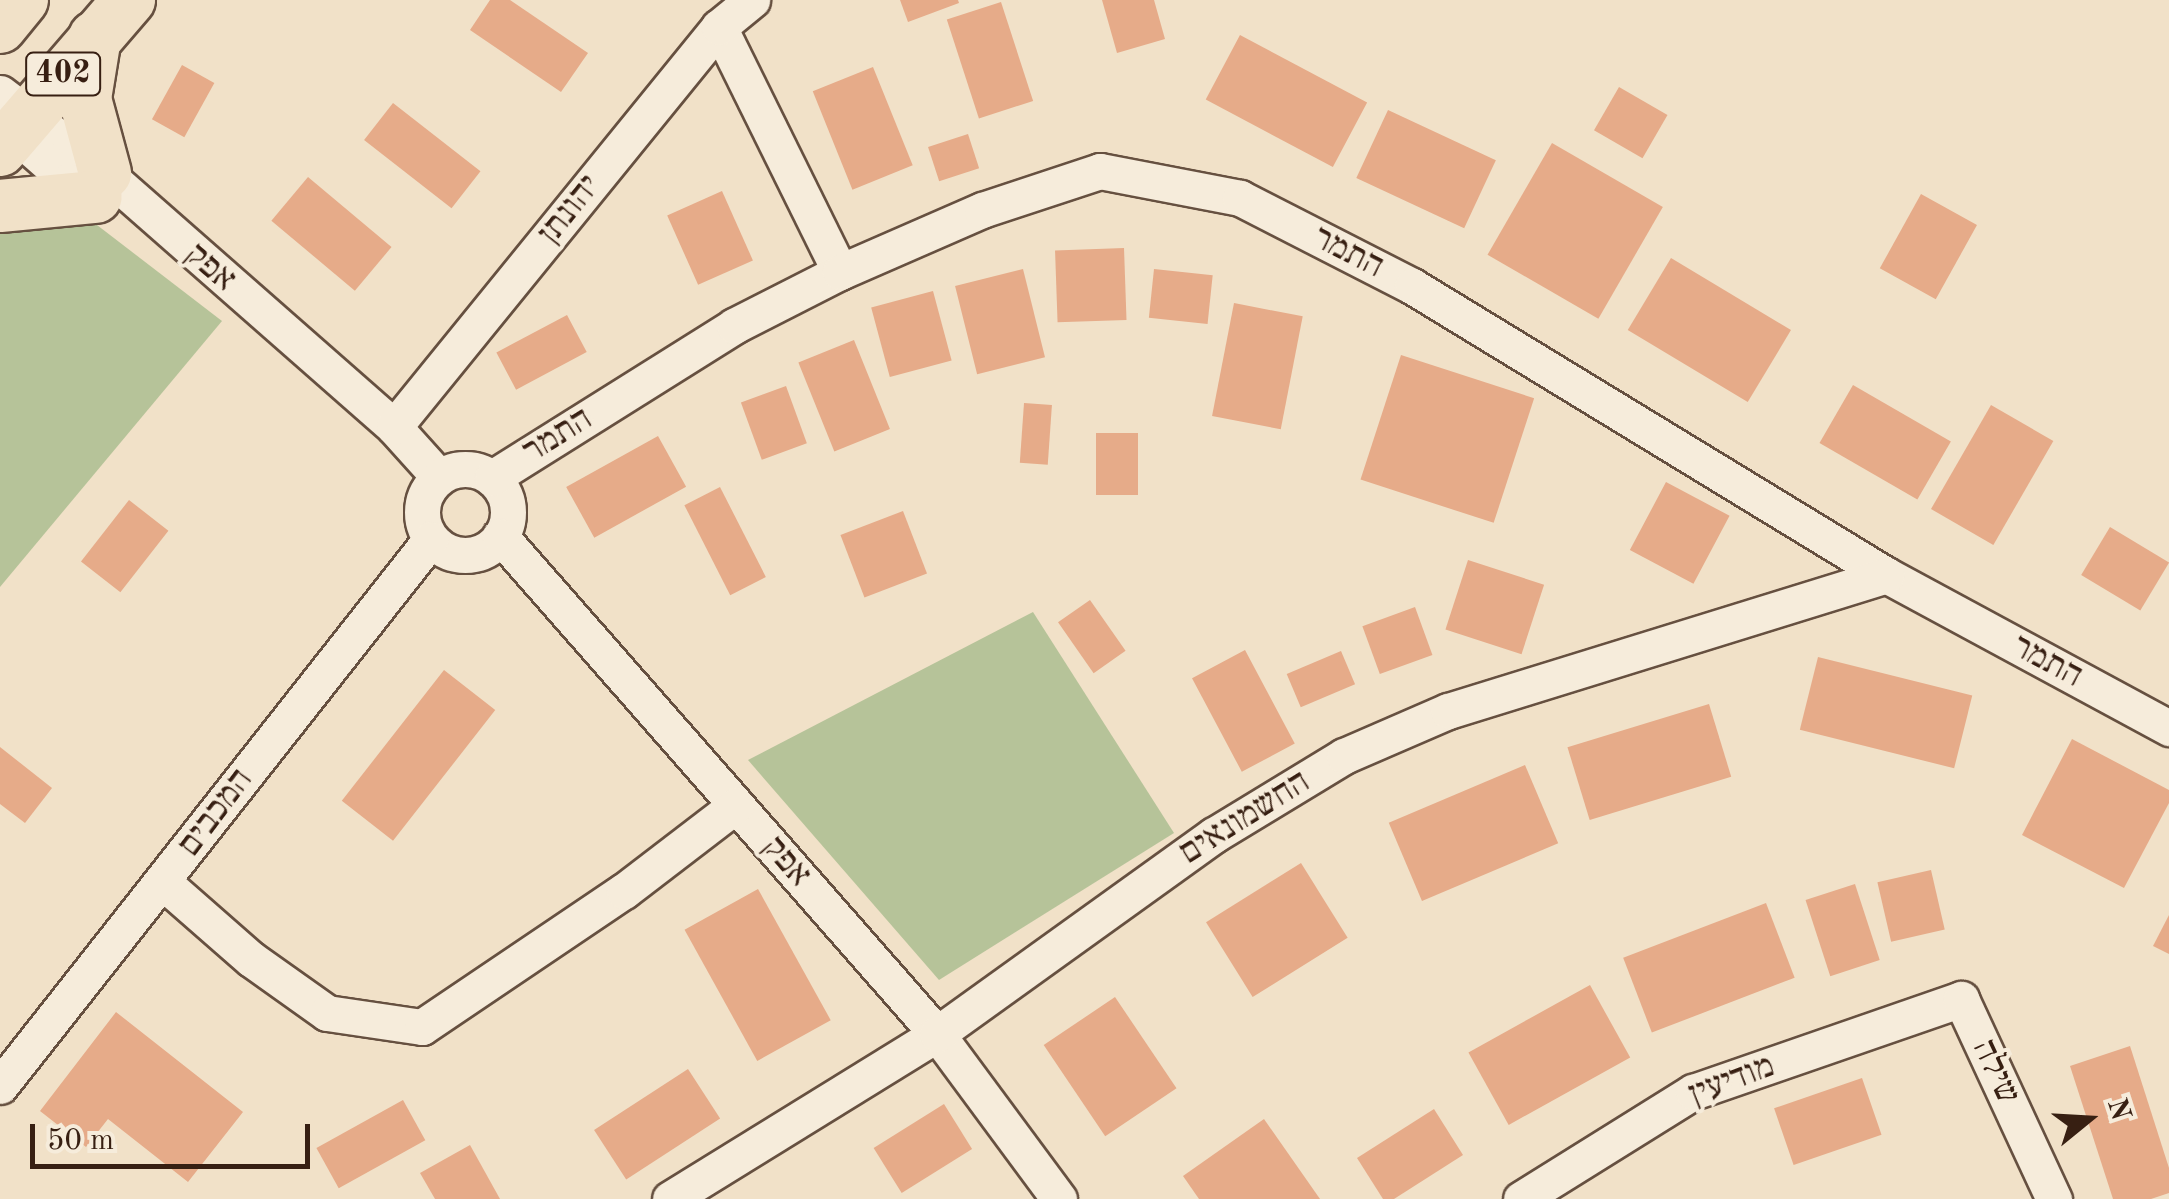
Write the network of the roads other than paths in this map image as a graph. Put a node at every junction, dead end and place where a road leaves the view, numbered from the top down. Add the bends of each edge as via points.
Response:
1 (22, 0) edge
2 (752, 0) edge
3 (112, 19) edge
4 (0, 27) edge
5 (720, 27) junction
6 (9, 122) edge
7 (101, 185) junction
8 (0, 206) edge
9 (840, 272) junction
10 (394, 426) junction
11 (439, 477) junction
12 (492, 478) junction
13 (500, 536) junction
14 (432, 539) junction
15 (1886, 574) junction
16 (2169, 728) edge
17 (736, 806) junction
18 (163, 882) junction
19 (1961, 999) joint
20 (936, 1034) junction
21 (0, 1086) edge
22 (670, 1199) edge
23 (1059, 1199) edge
24 (1520, 1199) edge
25 (2054, 1199) edge

1 - 4 main road, 402
2 - 5 street, יהונתן
3 - 6 main road, 402
3 - 7 main road via 85,99
5 - 9 street
5 - 10 street, יהונתן
6 - 7 street, אפק
7 - 8 main road
7 - 10 street, אפק via 157,222
9 - 12 street, התמר via 734,326
9 - 15 street, התמר via 982,210 1100,171 1240,198 1412,286
10 - 11 street, אפק
11 - 12 street via 466,469
11 - 14 street via 423,499
12 - 13 street via 508,512
13 - 14 street via 467,555
13 - 17 street, אפק
14 - 18 street, המכבים
15 - 16 street, התמר
15 - 20 street, החשמונאים via 1448,711 1344,756 1214,835
17 - 18 street via 422,1028 327,1013 250,959
17 - 20 street, אפק
18 - 21 street, המכבים
19 - 24 street, מודיעין via 1693,1092
19 - 25 street, שילה
20 - 22 street, החשמונאים
20 - 23 street, אפק

